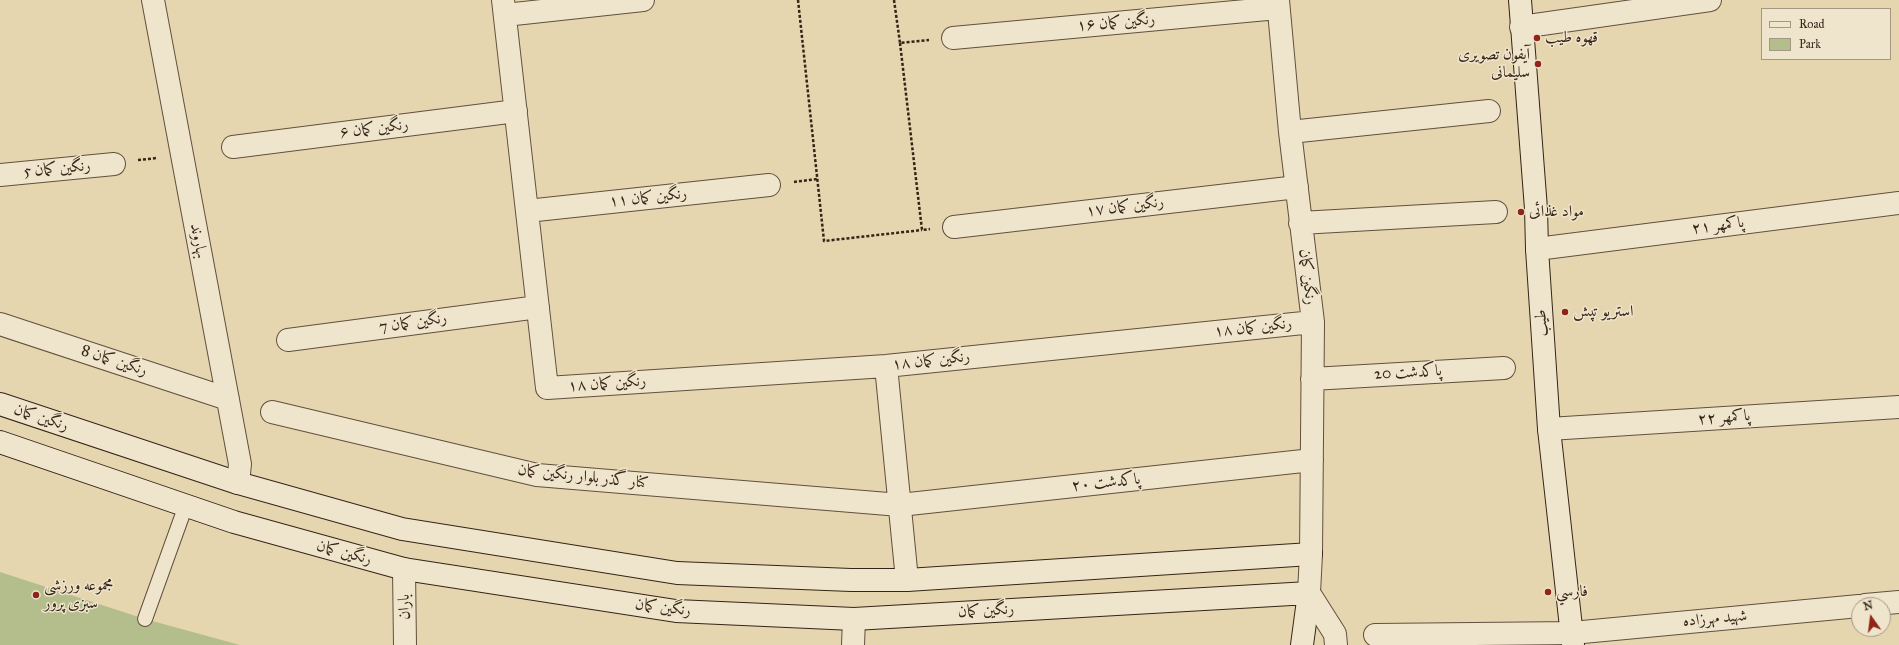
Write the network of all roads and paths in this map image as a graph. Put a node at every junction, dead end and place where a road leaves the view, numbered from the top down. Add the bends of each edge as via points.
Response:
1 (153, 0) edge
2 (643, 0) edge
3 (798, 0) edge
4 (894, 0) edge
5 (1520, 0) edge
6 (1710, 0) edge
7 (1278, 4) edge
8 (504, 8) edge
9 (1522, 27) junction
10 (953, 38) joint
11 (900, 43) junction
12 (516, 111) junction
13 (1489, 111) dead end
14 (1290, 132) junction
15 (233, 147) dead end
16 (182, 154) junction
17 (114, 164) joint
18 (0, 175) edge
19 (769, 185) dead end
20 (1297, 187) junction
21 (1899, 204) edge
22 (527, 211) junction
23 (1496, 212) dead end
24 (1300, 223) junction
25 (954, 227) joint
26 (922, 230) junction
27 (1537, 249) junction
28 (538, 307) junction
29 (1313, 322) junction
30 (0, 324) edge
31 (288, 340) dead end
32 (886, 366) junction
33 (1504, 368) dead end
34 (1312, 379) junction
35 (228, 399) junction
36 (0, 404) edge
37 (1899, 407) edge
38 (272, 412) dead end
39 (1549, 429) junction
40 (0, 442) edge
41 (1312, 460) junction
42 (238, 483) junction
43 (186, 505) junction
44 (900, 505) junction
45 (1311, 554) junction
46 (404, 569) junction
47 (907, 580) junction
48 (1309, 592) junction
49 (1851, 607) edge
50 (145, 619) dead end
51 (854, 619) junction
52 (1375, 635) dead end
53 (1573, 639) edge
54 (405, 645) edge
55 (853, 645) edge
56 (1302, 645) edge
57 (1336, 645) edge

1 - 16 street, بهاروند
2 - 8 street
3 - 26 path via 824,241
4 - 11 path
5 - 9 street, طیب
6 - 9 street
7 - 10 street, رنگین کمان ۱۶
7 - 14 street, رنگین کمان
8 - 12 street
9 - 27 street, طیب
10 - 11 path
11 - 26 path
12 - 15 street, رنگین کمان ۶
12 - 22 street
13 - 14 street
14 - 20 street, رنگین کمان
16 - 17 path
16 - 35 street, بهاروند
17 - 18 street, رنگین کمان 5
19 - 22 street, رنگین کمان ۱۱
20 - 24 street, رنگین کمان
20 - 25 street, رنگین کمان ۱۷
21 - 27 street, پاکمهر ۲۱
22 - 28 street
23 - 24 street
24 - 29 street, رنگین کمان
25 - 26 path
27 - 39 street, طیب
28 - 31 street, رنگین کمان 7
28 - 32 street, رنگین کمان ۱۸ via 547,388
29 - 32 street, رنگین کمان ۱۸
29 - 34 street, رنگین کمان
30 - 35 street, رنگین کمان 8
32 - 44 street
33 - 34 street, پاکدشت 20
34 - 41 street, رنگین کمان
35 - 42 street, بهاروند via 240,464
36 - 42 street, رنگین کمان
37 - 39 street, پاکمهر ۲۲
38 - 44 street, کنار گذر بلوار رنگین کمان via 537,476
39 - 53 street, طیب
40 - 43 street, رنگین کمان
41 - 44 street, پاکدشت ۲۰
41 - 45 street, رنگین کمان
42 - 47 street, رنگین کمان via 402,529 677,573
43 - 46 street, رنگین کمان via 234,522
43 - 50 lane
44 - 47 street
45 - 47 street, رنگین کمان
45 - 48 street, رنگین کمان
46 - 51 street, رنگین کمان via 676,611
46 - 54 street, باران
48 - 51 street, رنگین کمان
48 - 56 street
48 - 57 street via 1335,634
49 - 53 street, شهید مهرزاده
51 - 55 street
52 - 53 street, شهید مهرزاده

